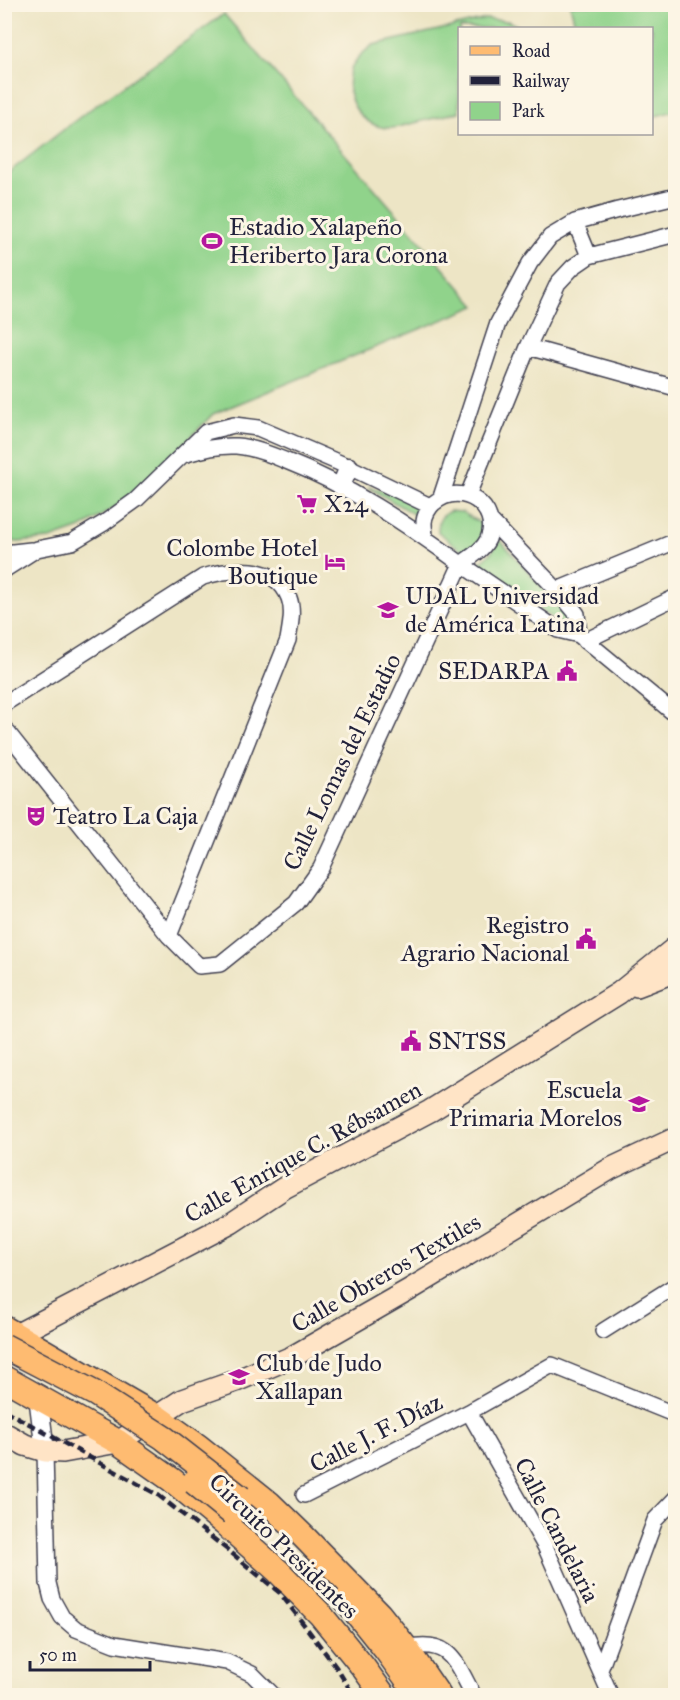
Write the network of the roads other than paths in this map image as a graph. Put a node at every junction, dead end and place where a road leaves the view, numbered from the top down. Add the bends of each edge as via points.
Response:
1 (675, 196) edge
2 (575, 222) junction
3 (675, 234) edge
4 (589, 256) junction
5 (528, 347) junction
6 (675, 388) edge
7 (183, 455) junction
8 (349, 467) junction
9 (341, 486) junction
10 (468, 495) junction
11 (436, 502) junction
12 (490, 520) junction
13 (425, 537) junction
14 (675, 541) edge
15 (37, 549) junction
16 (4, 554) edge
17 (461, 564) junction
18 (4, 570) edge
19 (557, 590) junction
20 (675, 597) edge
21 (582, 638) junction
22 (4, 704) edge
23 (675, 715) edge
24 (4, 728) edge
25 (169, 936) junction
26 (675, 947) edge
27 (675, 971) edge
28 (619, 993) junction
29 (675, 1138) edge
30 (675, 1285) edge
31 (603, 1331) dead end
32 (7, 1338) edge
33 (4, 1362) edge
34 (10, 1381) edge
35 (38, 1396) junction
36 (469, 1412) junction
37 (675, 1415) edge
38 (157, 1417) junction
39 (4, 1433) edge
40 (118, 1442) junction
41 (200, 1447) junction
42 (45, 1451) junction
43 (172, 1480) junction
44 (304, 1495) dead end
45 (675, 1498) edge
46 (237, 1506) junction
47 (406, 1648) junction
48 (600, 1670) junction
49 (274, 1695) edge
50 (384, 1695) edge
51 (398, 1695) edge
52 (419, 1695) edge
53 (439, 1695) edge
54 (474, 1695) edge
55 (611, 1695) edge

1 - 2 street
2 - 4 street
2 - 11 street via 550,237 530,263 498,323
3 - 4 street
4 - 5 street via 558,283
5 - 6 street
5 - 10 street
7 - 8 street via 206,432 234,425 258,428
7 - 9 street via 215,446 239,446 270,454
7 - 15 street via 136,500 104,523 72,542
8 - 9 street
8 - 11 street
9 - 13 street
10 - 11 street via 454,493
10 - 12 street via 482,505
11 - 13 street via 424,521
12 - 17 street via 488,538 478,552
12 - 19 street
13 - 17 street
14 - 19 street
15 - 16 street
15 - 18 street
17 - 21 street via 558,630
17 - 25 street, Calle Lomas del Estadio via 321,868 296,903 220,964 199,966
19 - 21 street via 577,614
20 - 21 street
21 - 23 street
22 - 25 street via 203,577 243,570 265,574 282,585 290,599 288,640
24 - 25 street
26 - 28 main road, Calle Enrique C. Rébsamen
27 - 28 main road, Calle Enrique C. Rébsamen
28 - 32 main road, Calle Enrique C. Rébsamen via 430,1111 284,1188 231,1223
29 - 38 main road, Calle Obreros Textiles via 610,1169 292,1357 182,1400
30 - 31 street
32 - 34 main road via 11,1351
32 - 38 main road
32 - 46 main road, Circuito Presidentes, bridge via 164,1438
33 - 46 main road, Circuito Presidentes, bridge via 87,1406
34 - 35 main road
35 - 40 main road
35 - 42 street
36 - 37 street, Calle J. F. Díaz via 552,1365
36 - 44 street, Calle J. F. Díaz
36 - 48 street, Calle Candelaria via 545,1546
38 - 40 main road, Calle Obreros Textiles
38 - 41 main road
39 - 42 main road
40 - 42 main road via 63,1452
40 - 43 main road
41 - 43 main road via 183,1442 168,1448 164,1462
41 - 47 main road via 304,1537 379,1614
42 - 49 street via 48,1583 62,1617 76,1629 114,1644 227,1662 252,1674
43 - 50 main road via 278,1571 320,1614
45 - 48 street via 655,1520
46 - 51 main road, Circuito Presidentes via 328,1606
46 - 52 main road, Circuito Presidentes via 343,1597
47 - 53 main road
47 - 54 street via 423,1644 452,1656
48 - 55 street, Calle Candelaria

